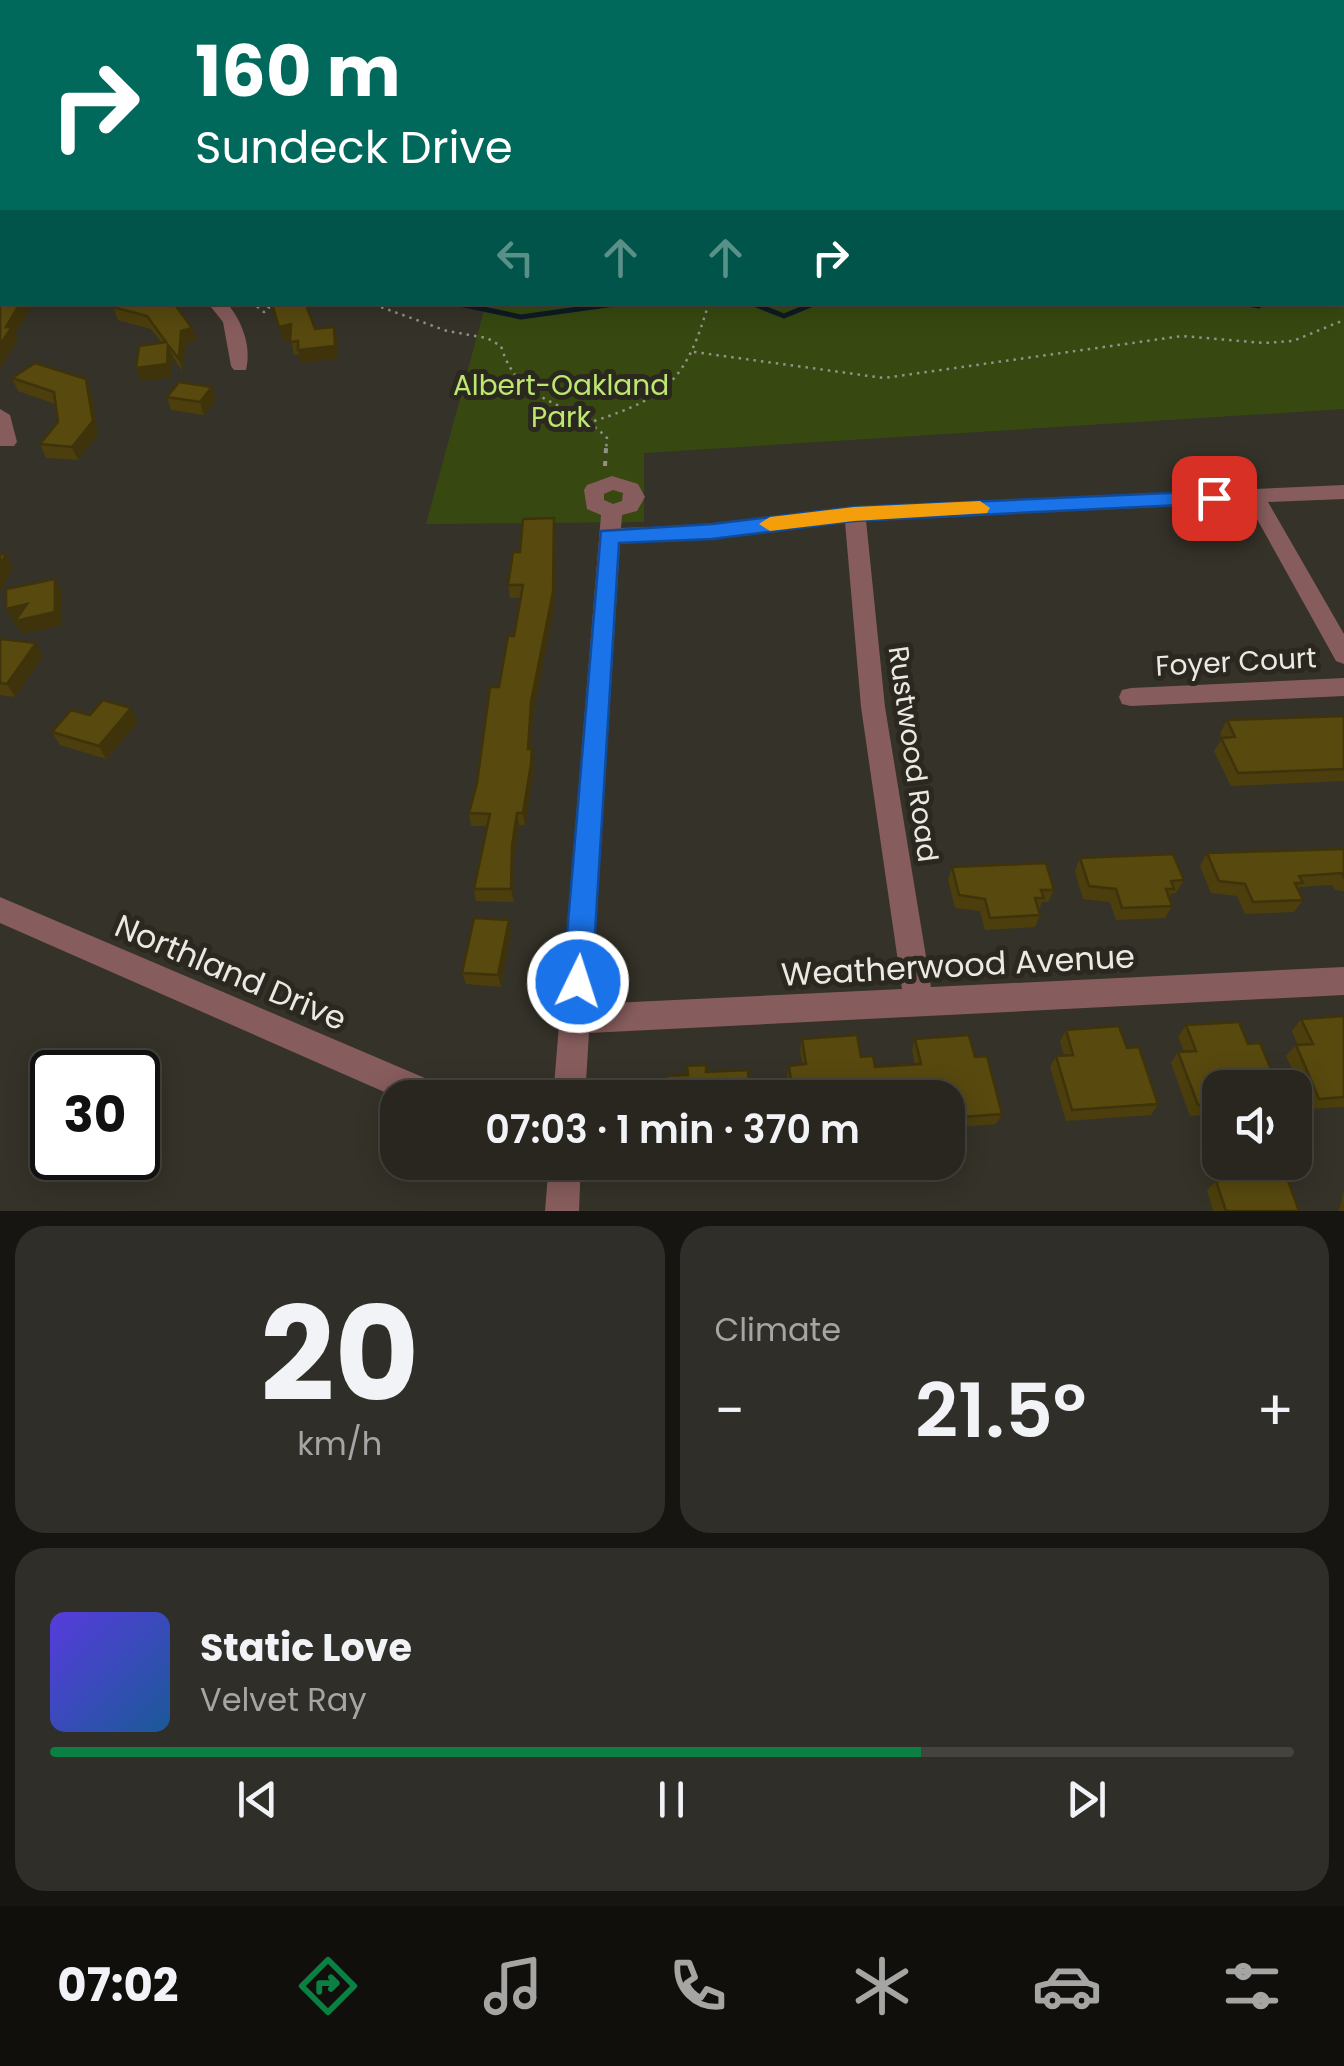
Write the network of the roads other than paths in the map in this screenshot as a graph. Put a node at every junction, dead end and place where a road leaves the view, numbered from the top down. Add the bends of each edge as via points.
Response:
1 (219, 305) edge
2 (240, 366) dead end
3 (0, 414) edge
4 (7, 442) dead end
5 (1344, 492) edge
6 (1254, 496) junction
7 (854, 514) junction
8 (1344, 655) edge
9 (1344, 687) edge
10 (1132, 697) dead end
11 (0, 910) edge
12 (1344, 981) edge
13 (919, 1002) junction
14 (575, 1019) junction
15 (393, 1080) edge
16 (570, 1080) edge
17 (564, 1180) edge
18 (562, 1211) edge

1 - 2 street via 234,327
3 - 4 street
5 - 6 street
6 - 7 street
6 - 8 street
7 - 13 street, Rustwood Road via 873,706
7 - 14 street via 712,532 610,524
9 - 10 street, Foyer Court
11 - 15 street, Northland Drive
12 - 13 street, Weatherwood Avenue
13 - 14 street, Weatherwood Avenue
14 - 16 street
17 - 18 street

